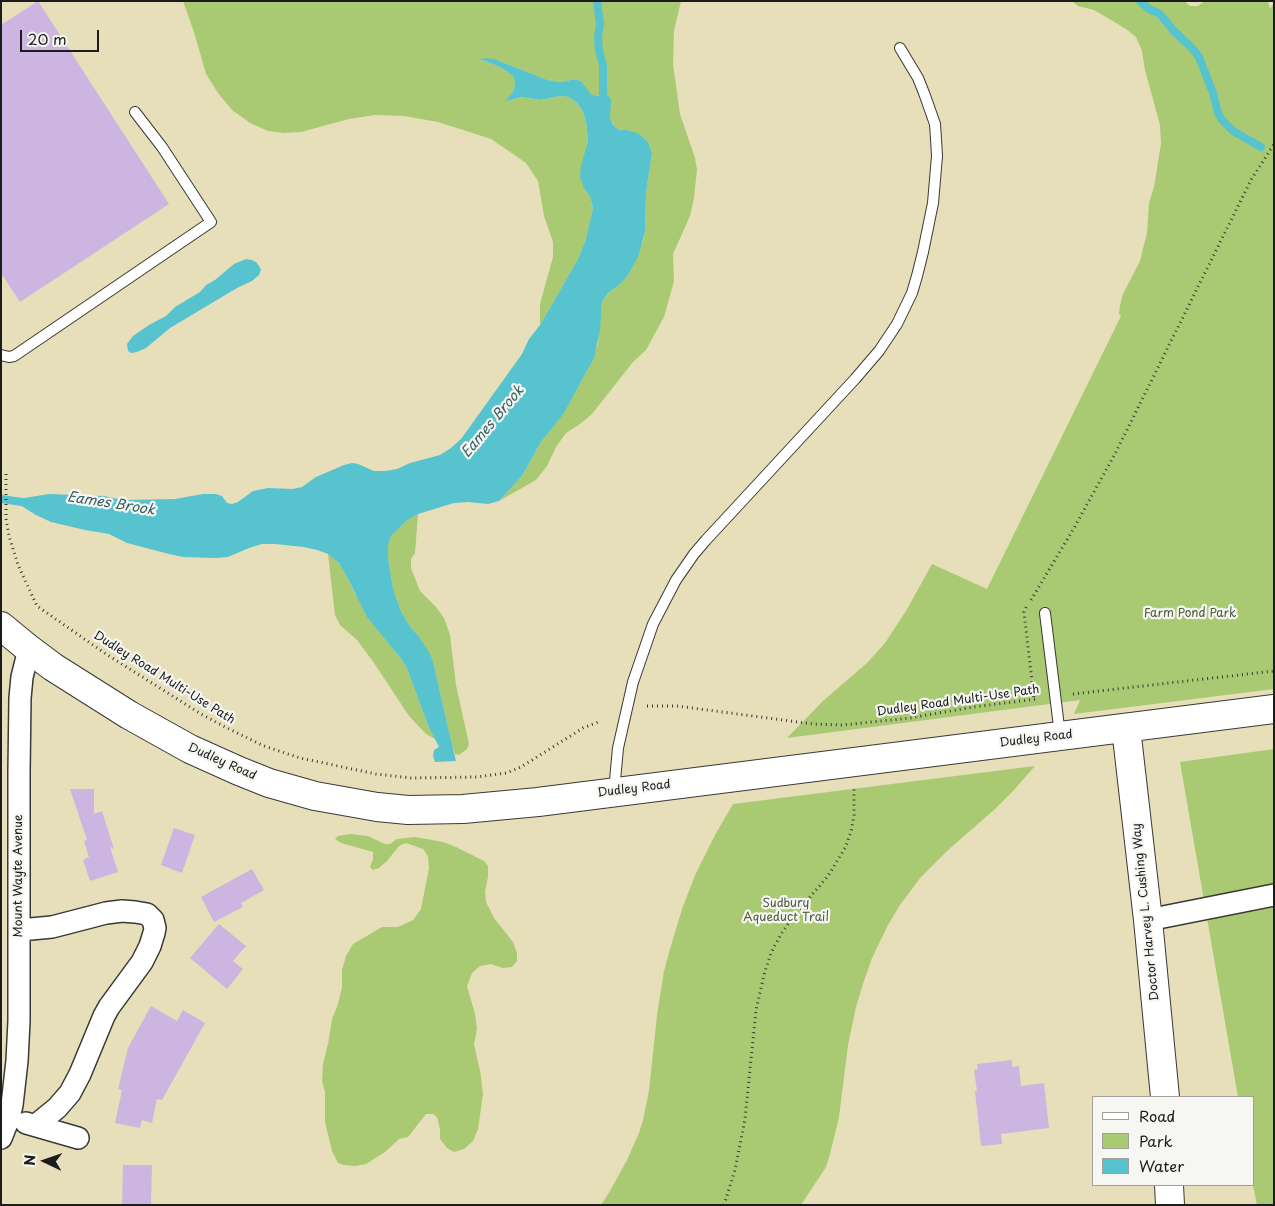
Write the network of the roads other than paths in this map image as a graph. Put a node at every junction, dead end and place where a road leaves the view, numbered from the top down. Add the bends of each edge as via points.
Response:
1 (900, 48) dead end
2 (135, 112) dead end
3 (1, 355) edge
4 (1045, 613) dead end
5 (1, 626) edge
6 (29, 649) junction
7 (1274, 709) edge
8 (1126, 728) junction
9 (1060, 736) junction
10 (614, 792) junction
11 (1274, 895) edge
12 (1148, 920) junction
13 (20, 930) junction
14 (1165, 1096) edge
15 (9, 1118) junction
16 (36, 1125) junction
17 (1, 1138) edge
18 (78, 1138) dead end
19 (1169, 1186) edge
20 (1170, 1205) edge

1 - 10 lane via 928,102 935,124 937,148 929,226 912,293 879,351 711,534 676,580 654,624 632,682 618,748
2 - 3 lane via 211,222 14,356
4 - 9 lane
5 - 6 street
6 - 10 street, Dudley Road via 91,691 190,748 254,777 315,796 377,807 434,810 482,808
6 - 13 street, Mount Wayte Avenue via 20,698
7 - 8 street, Dudley Road
8 - 9 street, Dudley Road
8 - 12 street, Doctor Harvey L. Cushing Way
9 - 10 street, Dudley Road
11 - 12 street
12 - 14 street, Doctor Harvey L. Cushing Way
13 - 15 street, Mount Wayte Avenue via 17,1061
13 - 16 street via 52,927 122,911 147,914 155,928 142,962 104,1016 70,1093
15 - 16 street
15 - 17 street, Mount Wayte Avenue
16 - 18 street
19 - 20 street

